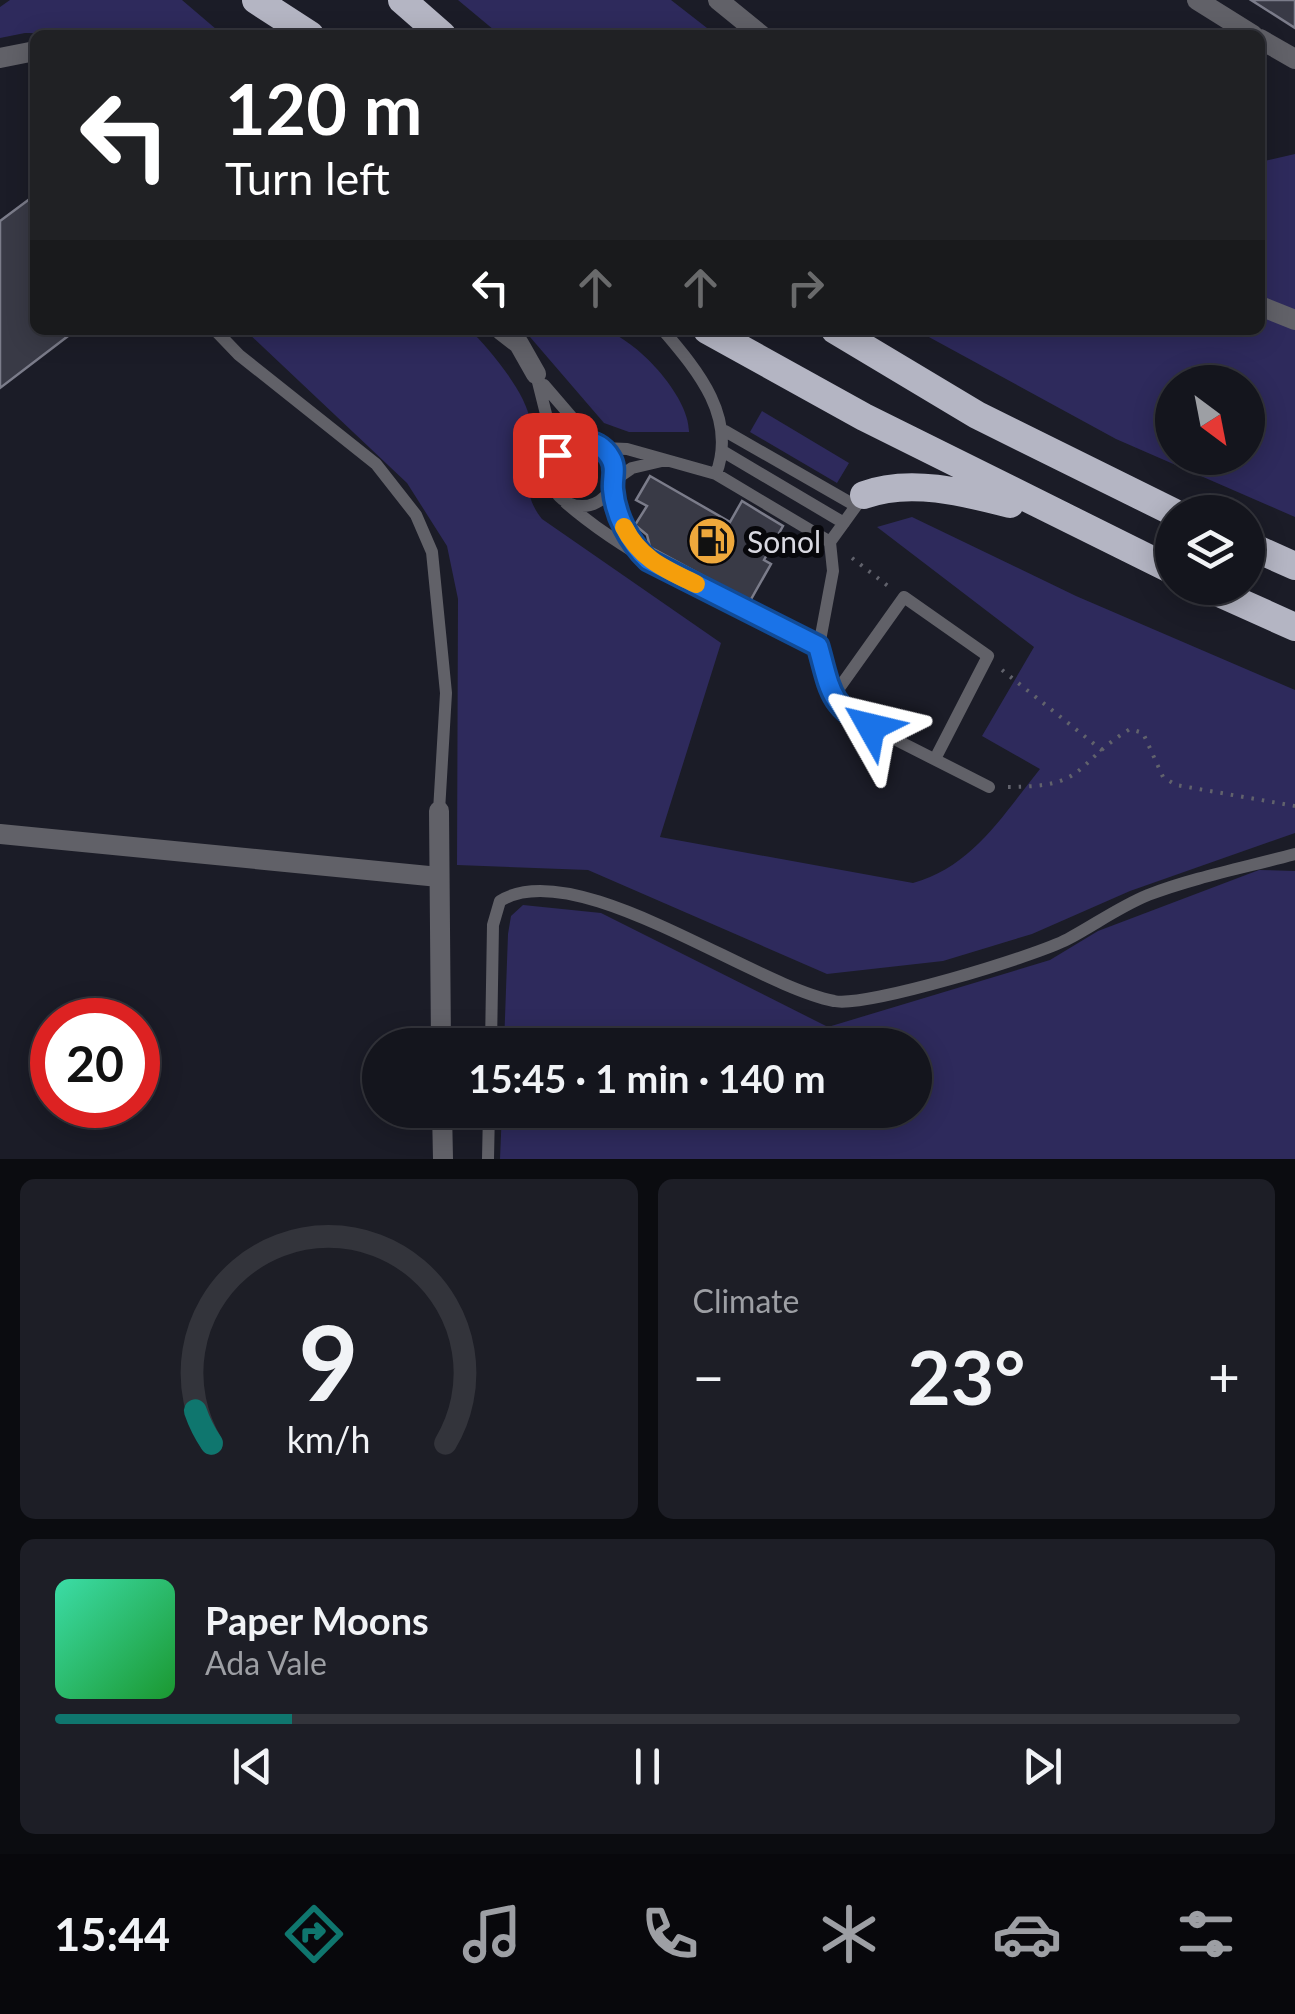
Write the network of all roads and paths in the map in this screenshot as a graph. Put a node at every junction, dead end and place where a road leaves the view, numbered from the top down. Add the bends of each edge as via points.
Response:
1 (256, 0) edge
2 (276, 0) edge
3 (402, 0) edge
4 (718, 0) edge
5 (1197, 0) edge
6 (304, 30) edge
7 (307, 30) edge
8 (436, 30) edge
9 (755, 30) edge
10 (1246, 30) edge
11 (1265, 42) edge
12 (30, 52) edge
13 (0, 58) edge
14 (1295, 59) edge
15 (1265, 308) edge
16 (1295, 320) edge
17 (220, 335) edge
18 (507, 335) edge
19 (667, 335) edge
20 (716, 335) edge
21 (843, 335) edge
22 (536, 374) junction
23 (725, 431) junction
24 (599, 446) junction
25 (724, 452) junction
26 (673, 460) junction
27 (550, 465) junction
28 (716, 474) junction
29 (613, 484) junction
30 (860, 500) junction
31 (566, 503) junction
32 (1155, 503) edge
33 (1070, 520) junction
34 (844, 523) junction
35 (830, 542) junction
36 (1265, 553) edge
37 (648, 560) junction
38 (1155, 562) edge
39 (1295, 566) edge
40 (904, 598) junction
41 (1246, 605) edge
42 (1295, 627) edge
43 (818, 646) junction
44 (988, 656) junction
45 (832, 698) junction
46 (1103, 751) junction
47 (936, 757) junction
48 (989, 787) joint
49 (1295, 806) edge
50 (440, 811) joint
51 (0, 834) edge
52 (1295, 854) edge
53 (439, 877) junction
54 (442, 1028) edge
55 (491, 1028) edge
56 (442, 1128) edge
57 (489, 1128) edge
58 (443, 1159) edge
59 (488, 1159) edge

1 - 6 highway
2 - 7 highway
3 - 8 highway
4 - 9 street
5 - 10 street
11 - 14 street
12 - 13 street
15 - 16 street
17 - 50 lane via 376,464 416,515 432,552 446,693
18 - 22 street
19 - 23 lane via 700,378
20 - 33 highway
21 - 32 highway via 977,415
22 - 24 lane
22 - 27 lane
23 - 25 lane
23 - 30 lane
24 - 26 lane
24 - 27 lane via 584,441 563,447
24 - 29 lane via 613,464
25 - 28 lane
25 - 34 lane
26 - 28 lane
26 - 29 lane via 632,468
27 - 31 lane via 552,487
28 - 35 lane
29 - 31 lane via 588,506
29 - 37 lane via 622,521
30 - 33 highway via 880,488 959,491
30 - 34 lane
31 - 37 lane
33 - 38 highway
34 - 35 lane
35 - 40 path
35 - 43 lane via 833,571
36 - 39 highway
37 - 43 lane
40 - 44 lane
40 - 45 lane
41 - 42 highway
43 - 45 lane
44 - 46 path
44 - 47 lane
45 - 47 lane via 848,716
46 - 48 path via 1055,787
46 - 49 path via 1130,729 1143,733 1162,777 1176,784
47 - 48 lane
50 - 53 street
51 - 53 street
52 - 55 lane via 1153,893 1067,940 1013,960 837,1002 623,911 572,895 522,890 500,901 493,925
53 - 54 street
56 - 58 street
57 - 59 lane

